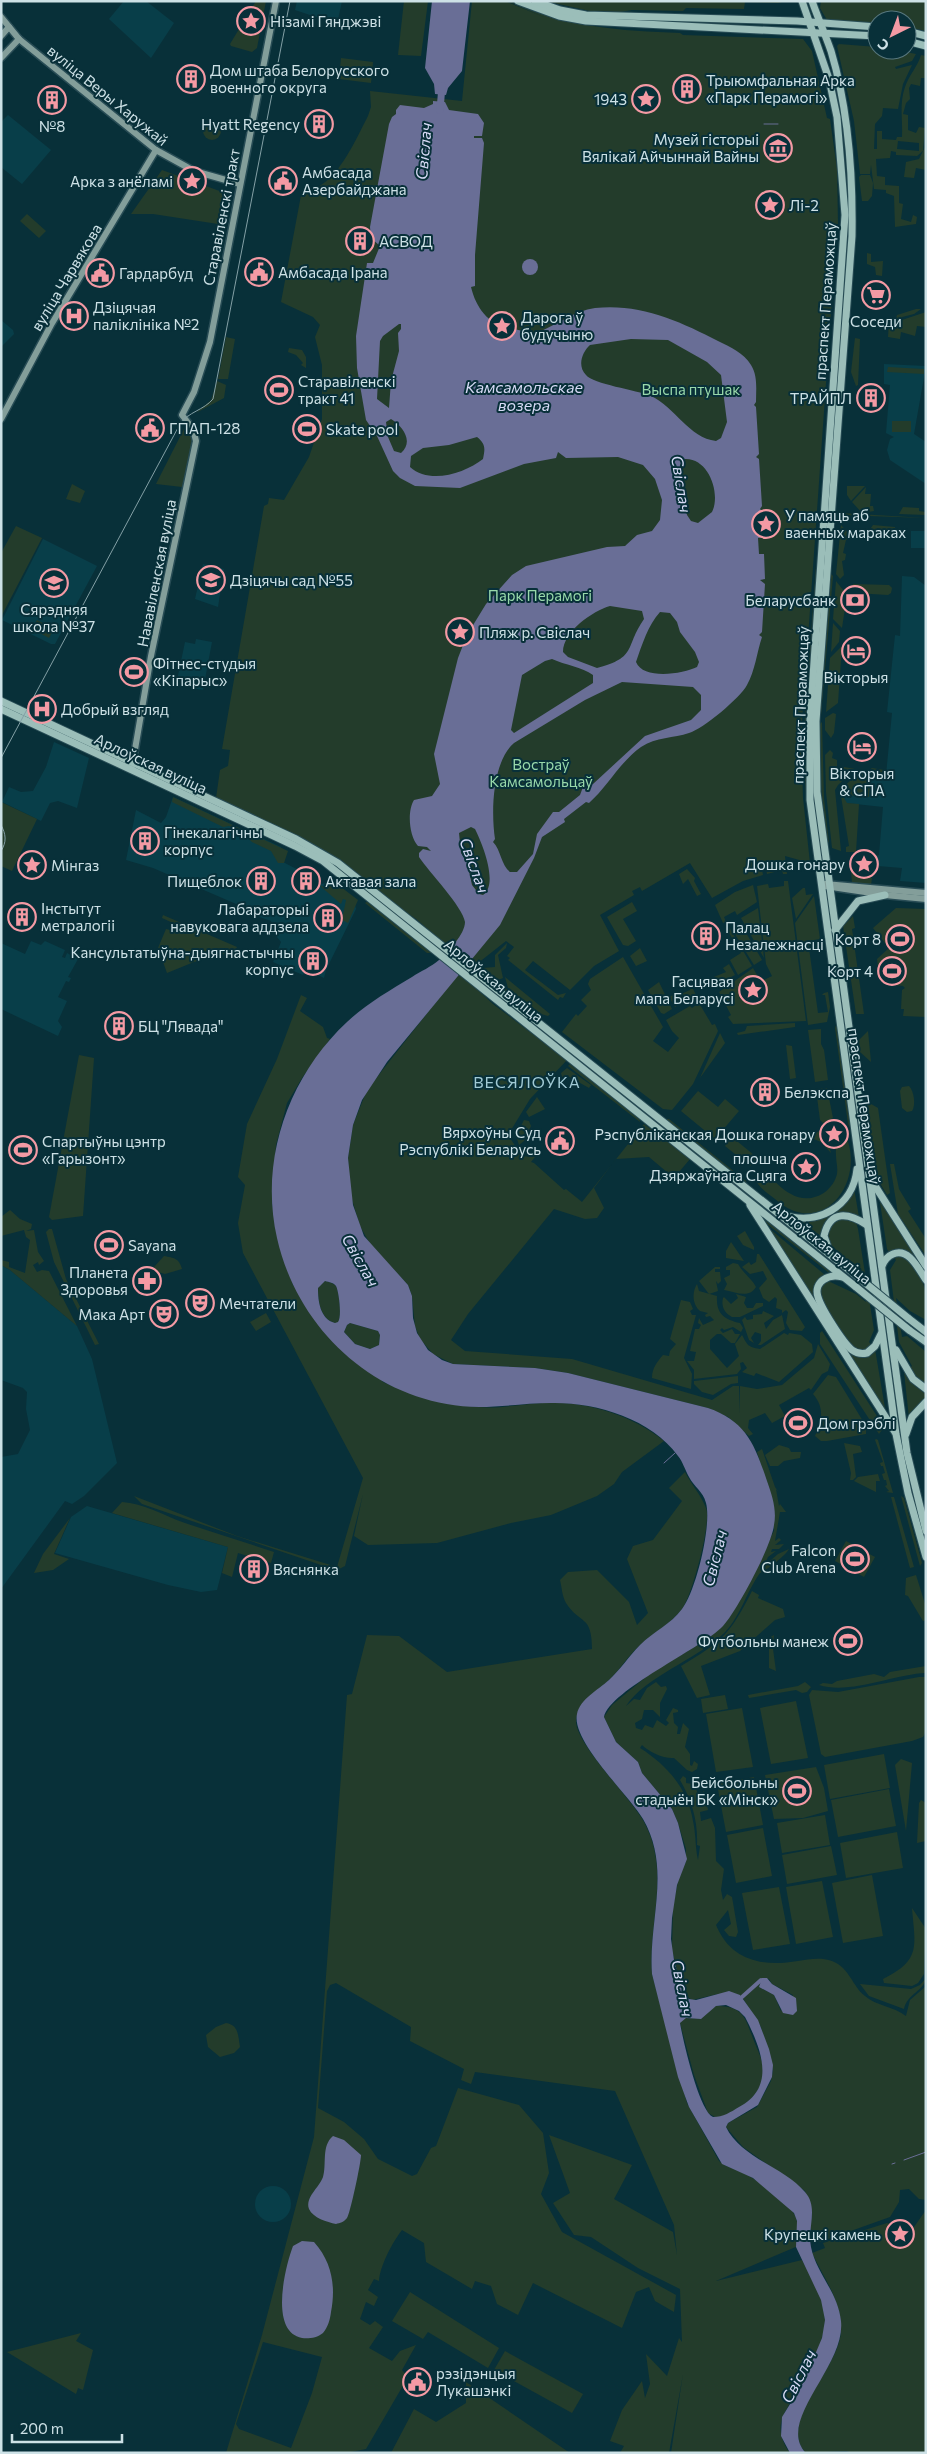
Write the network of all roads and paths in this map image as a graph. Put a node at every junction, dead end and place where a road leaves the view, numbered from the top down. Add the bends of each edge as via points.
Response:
1 (276, 1) edge
2 (518, 1) edge
3 (535, 1) edge
4 (802, 1) edge
5 (812, 1) edge
6 (1, 17) edge
7 (638, 22) junction
8 (810, 22) junction
9 (820, 23) junction
10 (867, 26) edge
11 (9, 27) junction
12 (813, 31) junction
13 (823, 32) junction
14 (867, 35) edge
15 (1, 36) edge
16 (19, 38) junction
17 (1, 58) edge
18 (156, 150) junction
19 (240, 184) junction
20 (183, 417) joint
21 (1, 418) edge
22 (1, 701) edge
23 (1, 709) edge
24 (50, 728) junction
25 (132, 766) junction
26 (827, 885) junction
27 (926, 893) edge
28 (884, 895) junction
29 (926, 899) edge
30 (835, 930) junction
31 (697, 1154) junction
32 (858, 1161) junction
33 (869, 1176) junction
34 (747, 1200) junction
35 (774, 1211) junction
36 (867, 1225) junction
37 (837, 1260) junction
38 (882, 1266) junction
39 (926, 1266) edge
40 (845, 1278) junction
41 (926, 1280) edge
42 (911, 1320) junction
43 (926, 1324) edge
44 (926, 1332) edge
45 (881, 1334) junction
46 (926, 1342) edge
47 (893, 1346) junction
48 (926, 1388) edge
49 (926, 1402) edge
50 (896, 1434) junction
51 (906, 1442) junction
52 (926, 1531) edge
53 (926, 1557) edge

1 - 19 main road, Старавіленскі тракт
2 - 7 main road via 569,18
3 - 7 main road via 586,15
4 - 8 main road, праспект Пераможцаў
5 - 9 main road, праспект Пераможцаў
6 - 11 main road, вуліца Веры Харужай
7 - 8 main road
7 - 12 main road
8 - 9 main road
8 - 12 main road, праспект Пераможцаў
9 - 10 main road
9 - 13 main road, праспект Пераможцаў
11 - 15 main road
11 - 16 main road, вуліца Веры Харужай
12 - 13 main road
12 - 26 main road, праспект Пераможцаў via 829,79 837,117 845,215 810,720 810,800
13 - 14 main road
13 - 26 main road, праспект Пераможцаў via 838,78 853,189 816,721 817,792
16 - 17 main road
16 - 18 main road, вуліца Веры Харужай
18 - 19 main road, вуліца Веры Харужай via 194,171
18 - 21 main road, вуліца Чарвякова via 51,326
19 - 20 main road, Старавіленскі тракт via 210,342
20 - 25 main road, Нававіленская вуліца via 195,431 196,441
22 - 24 main road, Арлоўская вуліца
23 - 24 main road, Арлоўская вуліца
24 - 25 main road, Арлоўская вуліца
25 - 31 main road, Арлоўская вуліца via 317,850
26 - 27 main road
26 - 28 main road
26 - 30 main road, праспект Пераможцаў
26 - 32 main road, праспект Пераможцаў
28 - 29 main road
28 - 30 main road via 858,902
30 - 33 main road, праспект Пераможцаў
31 - 34 main road, Арлоўская вуліца
31 - 35 main road, Арлоўская вуліца
32 - 35 main road via 852,1187 831,1212 804,1219
32 - 36 main road, праспект Пераможцаў
33 - 38 main road, праспект Пераможцаў
33 - 39 main road
34 - 40 main road, Арлоўская вуліца
34 - 50 main road
35 - 37 main road, Арлоўская вуліца
36 - 37 main road via 856,1217 848,1216 830,1222 825,1231 825,1242
36 - 45 main road, праспект Пераможцаў
37 - 42 main road, Арлоўская вуліца, bridge
38 - 41 main road via 894,1253 904,1254 914,1261
38 - 47 main road, праспект Пераможцаў
40 - 45 main road via 827,1277 817,1292 821,1304 848,1346 855,1352 867,1353
40 - 46 main road, Арлоўская вуліца, bridge
42 - 43 main road
42 - 44 main road, Арлоўская вуліца
45 - 50 main road, праспект Пераможцаў
47 - 48 main road via 912,1379
47 - 51 main road, праспект Пераможцаў
49 - 51 main road via 912,1417
50 - 53 main road, праспект Пераможцаў
51 - 52 main road, праспект Пераможцаў

